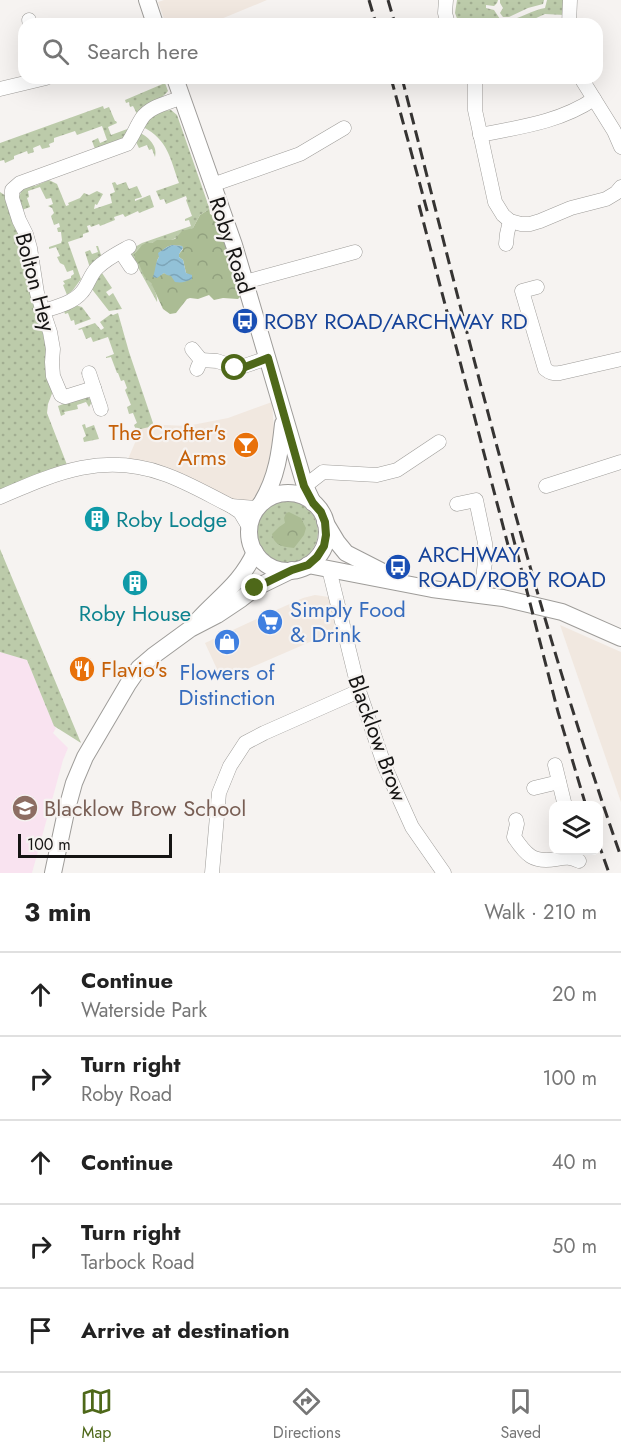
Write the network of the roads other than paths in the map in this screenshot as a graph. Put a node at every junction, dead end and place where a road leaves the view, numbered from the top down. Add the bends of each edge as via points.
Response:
1 (147, 0) edge
2 (446, 0) edge
3 (570, 0) edge
4 (153, 18) edge
5 (446, 18) edge
6 (569, 18) edge
7 (21, 84) edge
8 (177, 84) edge
9 (475, 84) edge
10 (585, 84) edge
11 (0, 89) edge
12 (182, 97) junction
13 (594, 99) junction
14 (344, 128) dead end
15 (480, 135) junction
16 (621, 147) edge
17 (212, 185) junction
18 (621, 187) edge
19 (510, 221) junction
20 (506, 244) dead end
21 (355, 252) dead end
22 (131, 267) dead end
23 (245, 282) junction
24 (537, 287) dead end
25 (43, 311) junction
26 (192, 349) dead end
27 (268, 358) junction
28 (621, 359) edge
29 (89, 373) dead end
30 (94, 388) junction
31 (101, 409) dead end
32 (284, 414) junction
33 (439, 442) dead end
34 (621, 462) edge
35 (304, 486) junction
36 (546, 486) dead end
37 (0, 497) edge
38 (313, 503) junction
39 (457, 504) dead end
40 (260, 505) junction
41 (231, 506) junction
42 (325, 522) junction
43 (249, 526) junction
44 (255, 552) junction
45 (346, 553) junction
46 (300, 568) junction
47 (336, 570) junction
48 (408, 585) junction
49 (481, 595) junction
50 (190, 629) junction
51 (621, 638) edge
52 (359, 691) junction
53 (555, 765) dead end
54 (559, 782) junction
55 (534, 788) dead end
56 (565, 801) edge
57 (516, 820) dead end
58 (579, 862) edge
59 (52, 873) edge
60 (212, 873) edge
61 (444, 873) edge

1 - 4 main road
2 - 5 street
3 - 6 street
7 - 11 street
8 - 12 main road, Roby Road
9 - 15 street
10 - 13 street
12 - 17 main road, Roby Road
12 - 25 street, Bolton Hey via 149,111 127,144 20,183 12,190 30,248
13 - 15 street via 572,113
13 - 16 street
14 - 17 street via 300,154
15 - 19 street via 495,202
17 - 23 main road, Roby Road
18 - 19 street via 606,199 540,221
19 - 20 street
21 - 23 street
22 - 25 street via 125,249 96,270 78,296
23 - 27 main road, Roby Road
24 - 28 street via 522,291 548,372 560,374
25 - 30 street, Bolton Hey via 52,340 52,372 61,395 65,398
26 - 27 street via 199,364 217,361 241,368
27 - 32 main road, Roby Road
29 - 30 street
30 - 31 street
32 - 35 main road, Roby Road
32 - 40 main road, Roby Road via 276,471
33 - 35 street via 397,470 377,475 323,472
34 - 36 street
35 - 38 main road, Roby Road
37 - 41 street via 61,472 106,465 165,474
38 - 40 main road via 282,493
38 - 42 main road
39 - 49 street via 476,500 485,543
40 - 41 street
40 - 43 main road
41 - 43 street
42 - 45 main road
42 - 46 main road via 324,546 317,557
43 - 44 main road
44 - 46 main road via 271,567
44 - 50 main road via 233,587
45 - 47 street, Blacklow Brow
45 - 48 main road
46 - 47 main road
46 - 50 main road via 255,588
47 - 48 main road
47 - 52 street, Blacklow Brow via 338,586 334,593
48 - 49 main road
49 - 51 main road via 562,612
50 - 59 main road via 139,668 85,757 74,783
52 - 60 street via 245,743 219,793
52 - 61 street, Blacklow Brow via 385,767 412,827
53 - 54 street
54 - 55 street
54 - 56 street
57 - 58 street via 514,837 531,857 544,861 570,857

